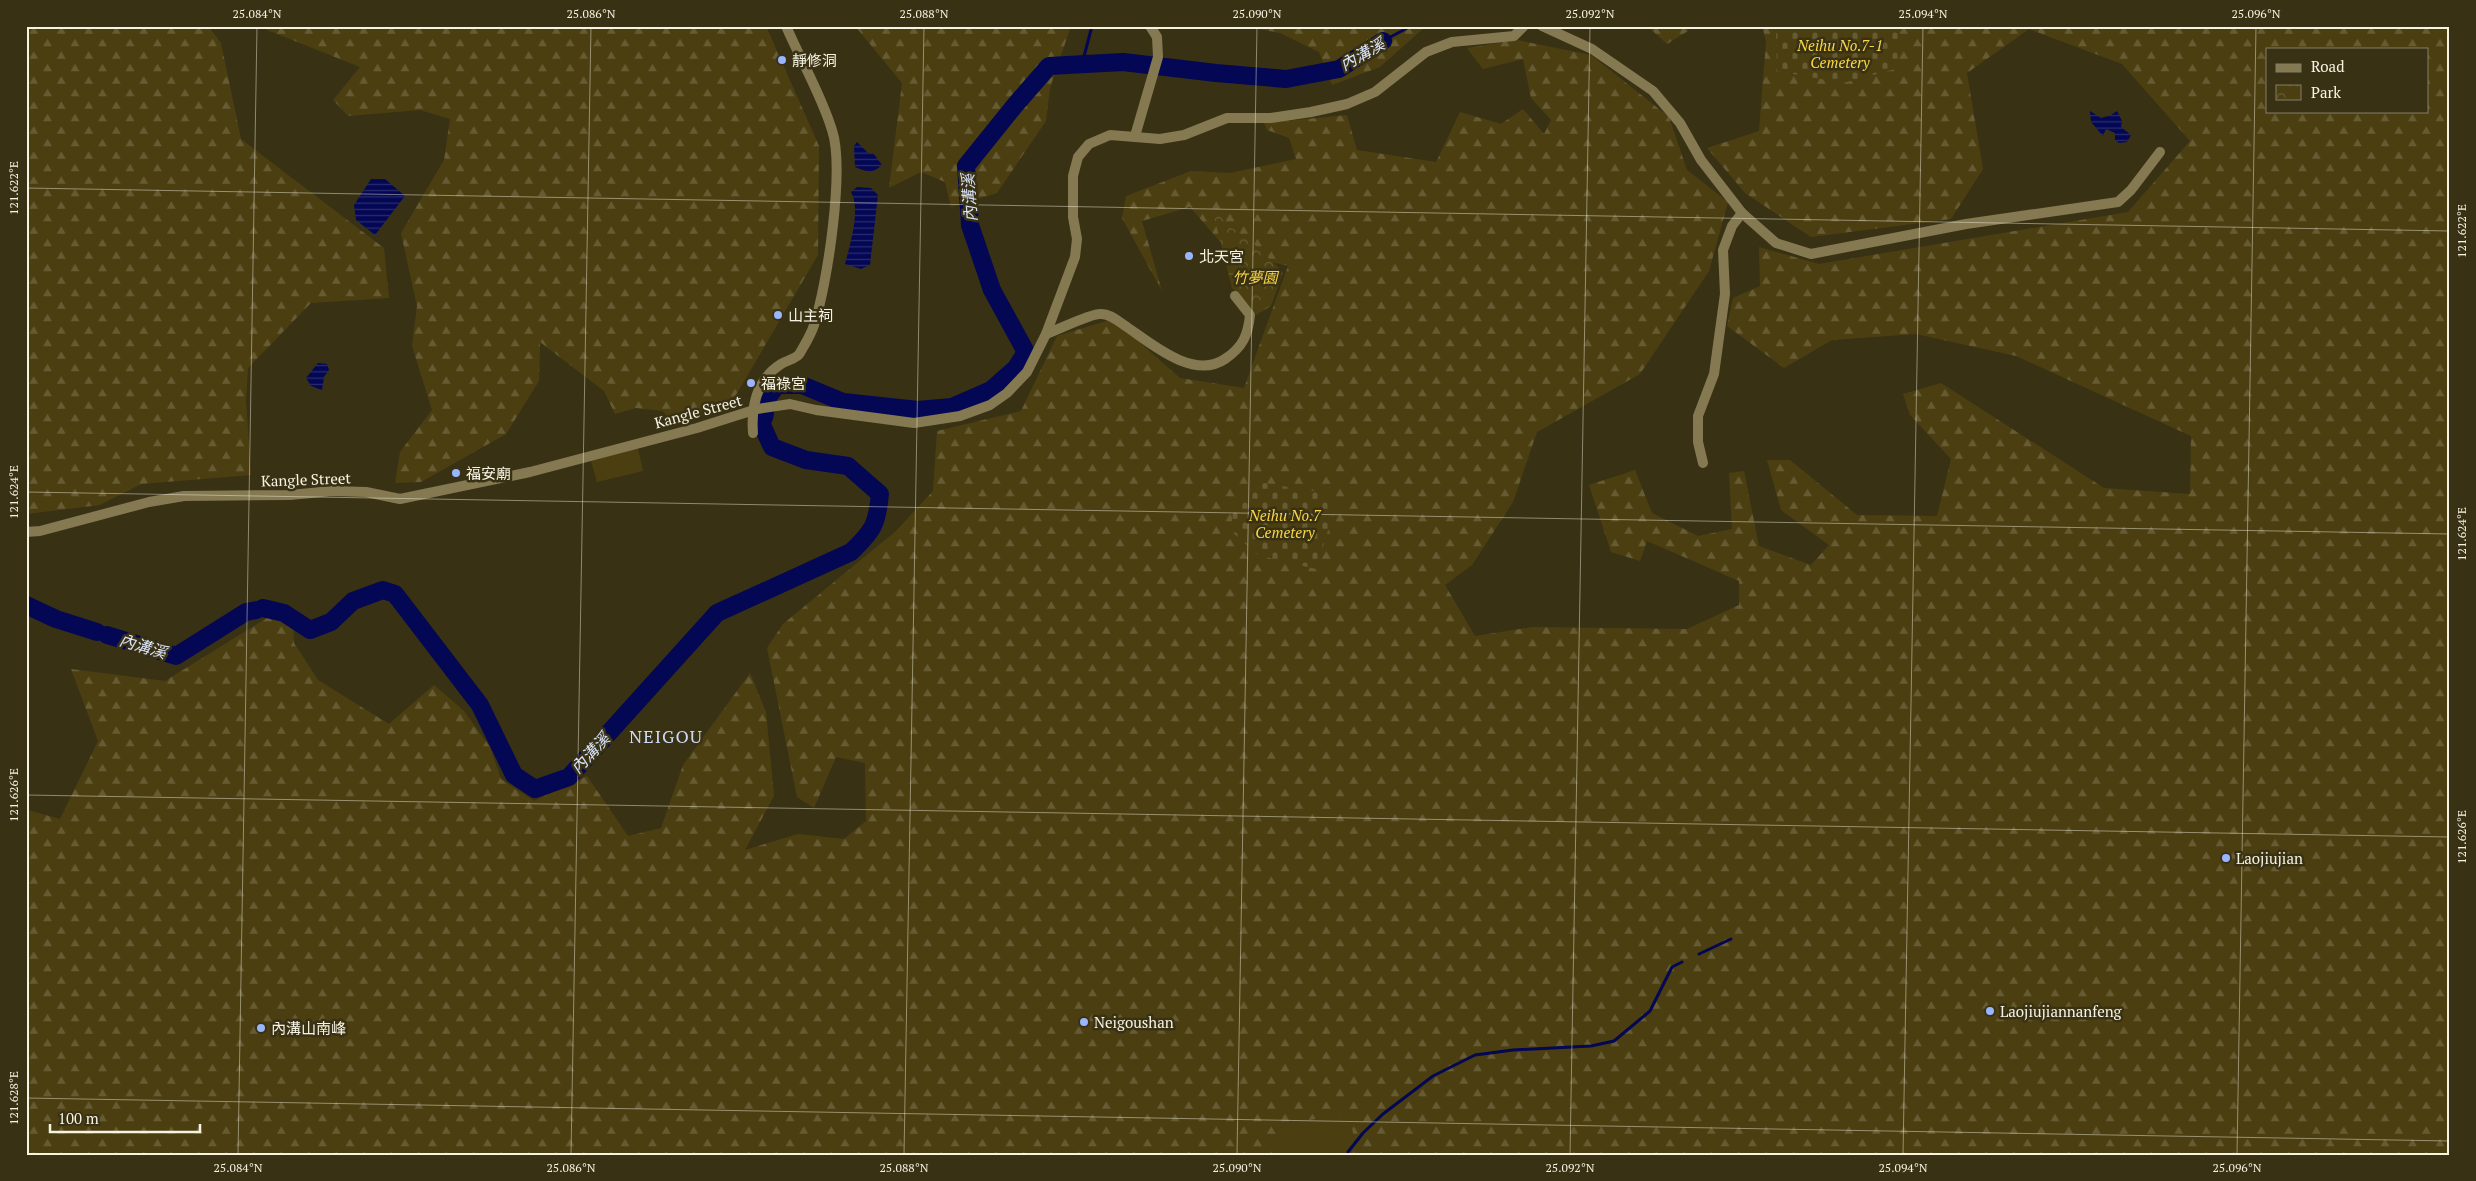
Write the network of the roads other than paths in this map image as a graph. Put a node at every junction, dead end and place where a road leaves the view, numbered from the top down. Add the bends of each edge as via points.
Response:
1 (786, 26) edge
2 (1150, 26) edge
3 (1524, 26) edge
4 (1542, 26) edge
5 (1135, 136) junction
6 (2160, 152) dead end
7 (1742, 213) junction
8 (1235, 296) dead end
9 (1046, 334) junction
10 (755, 410) junction
11 (753, 433) dead end
12 (1703, 463) dead end
13 (26, 532) edge

1 - 10 street via 833,131 837,171 826,271 813,327 799,355 780,364 763,381
2 - 5 street via 1157,37 1158,57
3 - 5 street via 1514,36 1452,42 1426,52 1375,92 1347,104 1271,118 1228,118 1184,135 1160,139
4 - 7 street via 1592,49 1653,91 1680,123 1701,160
5 - 9 street via 1110,135 1089,144 1078,157 1072,176 1077,239 1075,257
6 - 7 street via 2118,202 1966,224 1811,254 1776,243
7 - 12 street via 1732,226 1723,250 1725,294 1714,374 1698,416 1698,442
8 - 9 street via 1250,315 1248,334 1233,354 1216,365 1203,367 1174,357 1112,316 1100,314
9 - 10 street, Kangle Street via 1027,372 1007,393 990,405 960,416 914,423 790,404
10 - 11 street
10 - 13 street, Kangle Street via 530,472 400,499 366,492 332,491 290,496 184,496 149,502 40,532

